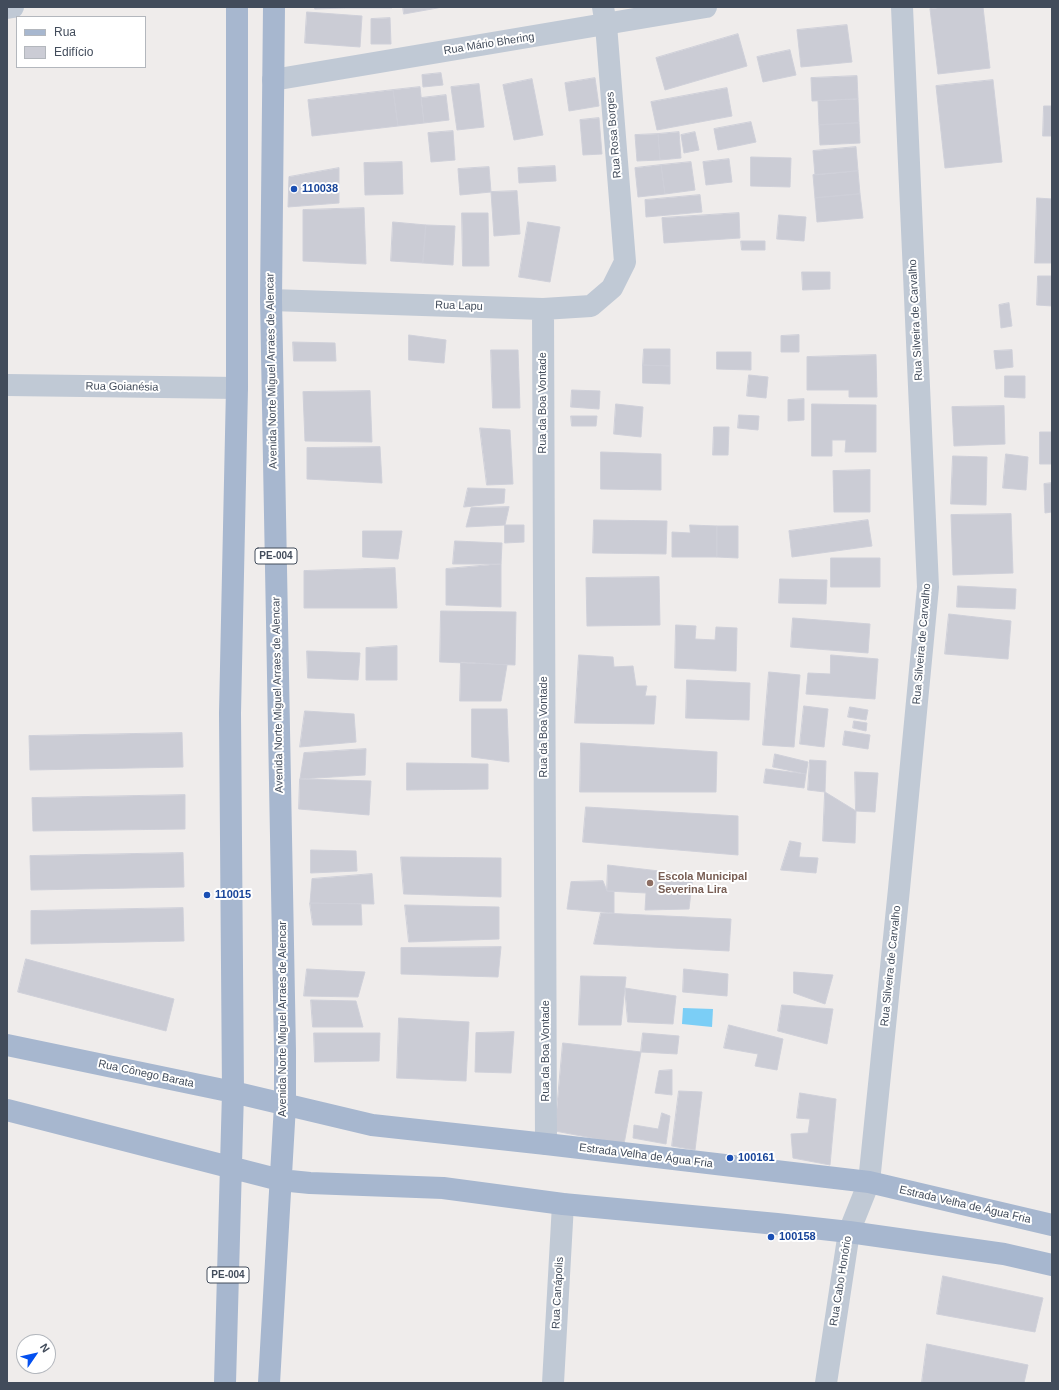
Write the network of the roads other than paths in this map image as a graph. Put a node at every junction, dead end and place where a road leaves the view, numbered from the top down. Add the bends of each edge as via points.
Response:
1 (13, 7) edge
2 (237, 7) edge
3 (274, 7) edge
4 (706, 7) edge
5 (902, 7) edge
6 (7, 8) edge
7 (604, 16) edge
8 (272, 80) junction
9 (624, 262) joint
10 (270, 300) junction
11 (543, 309) junction
12 (7, 385) edge
13 (237, 388) junction
14 (7, 1045) edge
15 (233, 1092) junction
16 (284, 1105) junction
17 (7, 1110) edge
18 (546, 1144) junction
19 (232, 1167) junction
20 (280, 1180) junction
21 (869, 1182) junction
22 (563, 1204) junction
23 (1052, 1225) edge
24 (849, 1232) junction
25 (1052, 1265) edge
26 (225, 1383) edge
27 (269, 1383) edge
28 (553, 1383) edge
29 (826, 1383) edge

1 - 6 street
2 - 13 main road, PE-004
3 - 8 main road, Avenida Norte Miguel Arraes de Alencar / PE-004
4 - 7 street, Rua Mário Bhering
5 - 21 street, Rua Silveira de Carvalho via 928,587
7 - 8 street, Rua Mário Bhering
7 - 9 street, Rua Rosa Borges
8 - 10 main road, Avenida Norte Miguel Arraes de Alencar / PE-004
9 - 11 street, Rua Lapu via 612,288 591,306
10 - 11 street, Rua Lapu
10 - 16 main road, Avenida Norte Miguel Arraes de Alencar / PE-004
11 - 18 street, Rua da Boa Vontade
12 - 13 street, Rua Goianésia
13 - 15 main road, PE-004 via 230,713
14 - 15 main road, Rua Cônego Barata
15 - 16 main road, Rua Cônego Barata
15 - 19 main road, PE-004
16 - 18 main road, Estrada Velha de Água Fria via 372,1125
16 - 20 main road, Avenida Norte Miguel Arraes de Alencar / PE-004
17 - 19 main road
18 - 21 main road, Estrada Velha de Água Fria
19 - 20 main road
19 - 26 main road, PE-004
20 - 22 main road via 443,1188
20 - 27 main road, Avenida Norte Miguel Arraes de Alencar / PE-004
21 - 23 main road, Estrada Velha de Água Fria
21 - 24 street, Rua Cabo Honório
22 - 24 main road
22 - 28 street, Rua Canápolis
24 - 25 main road via 1004,1254
24 - 29 street, Rua Cabo Honório

